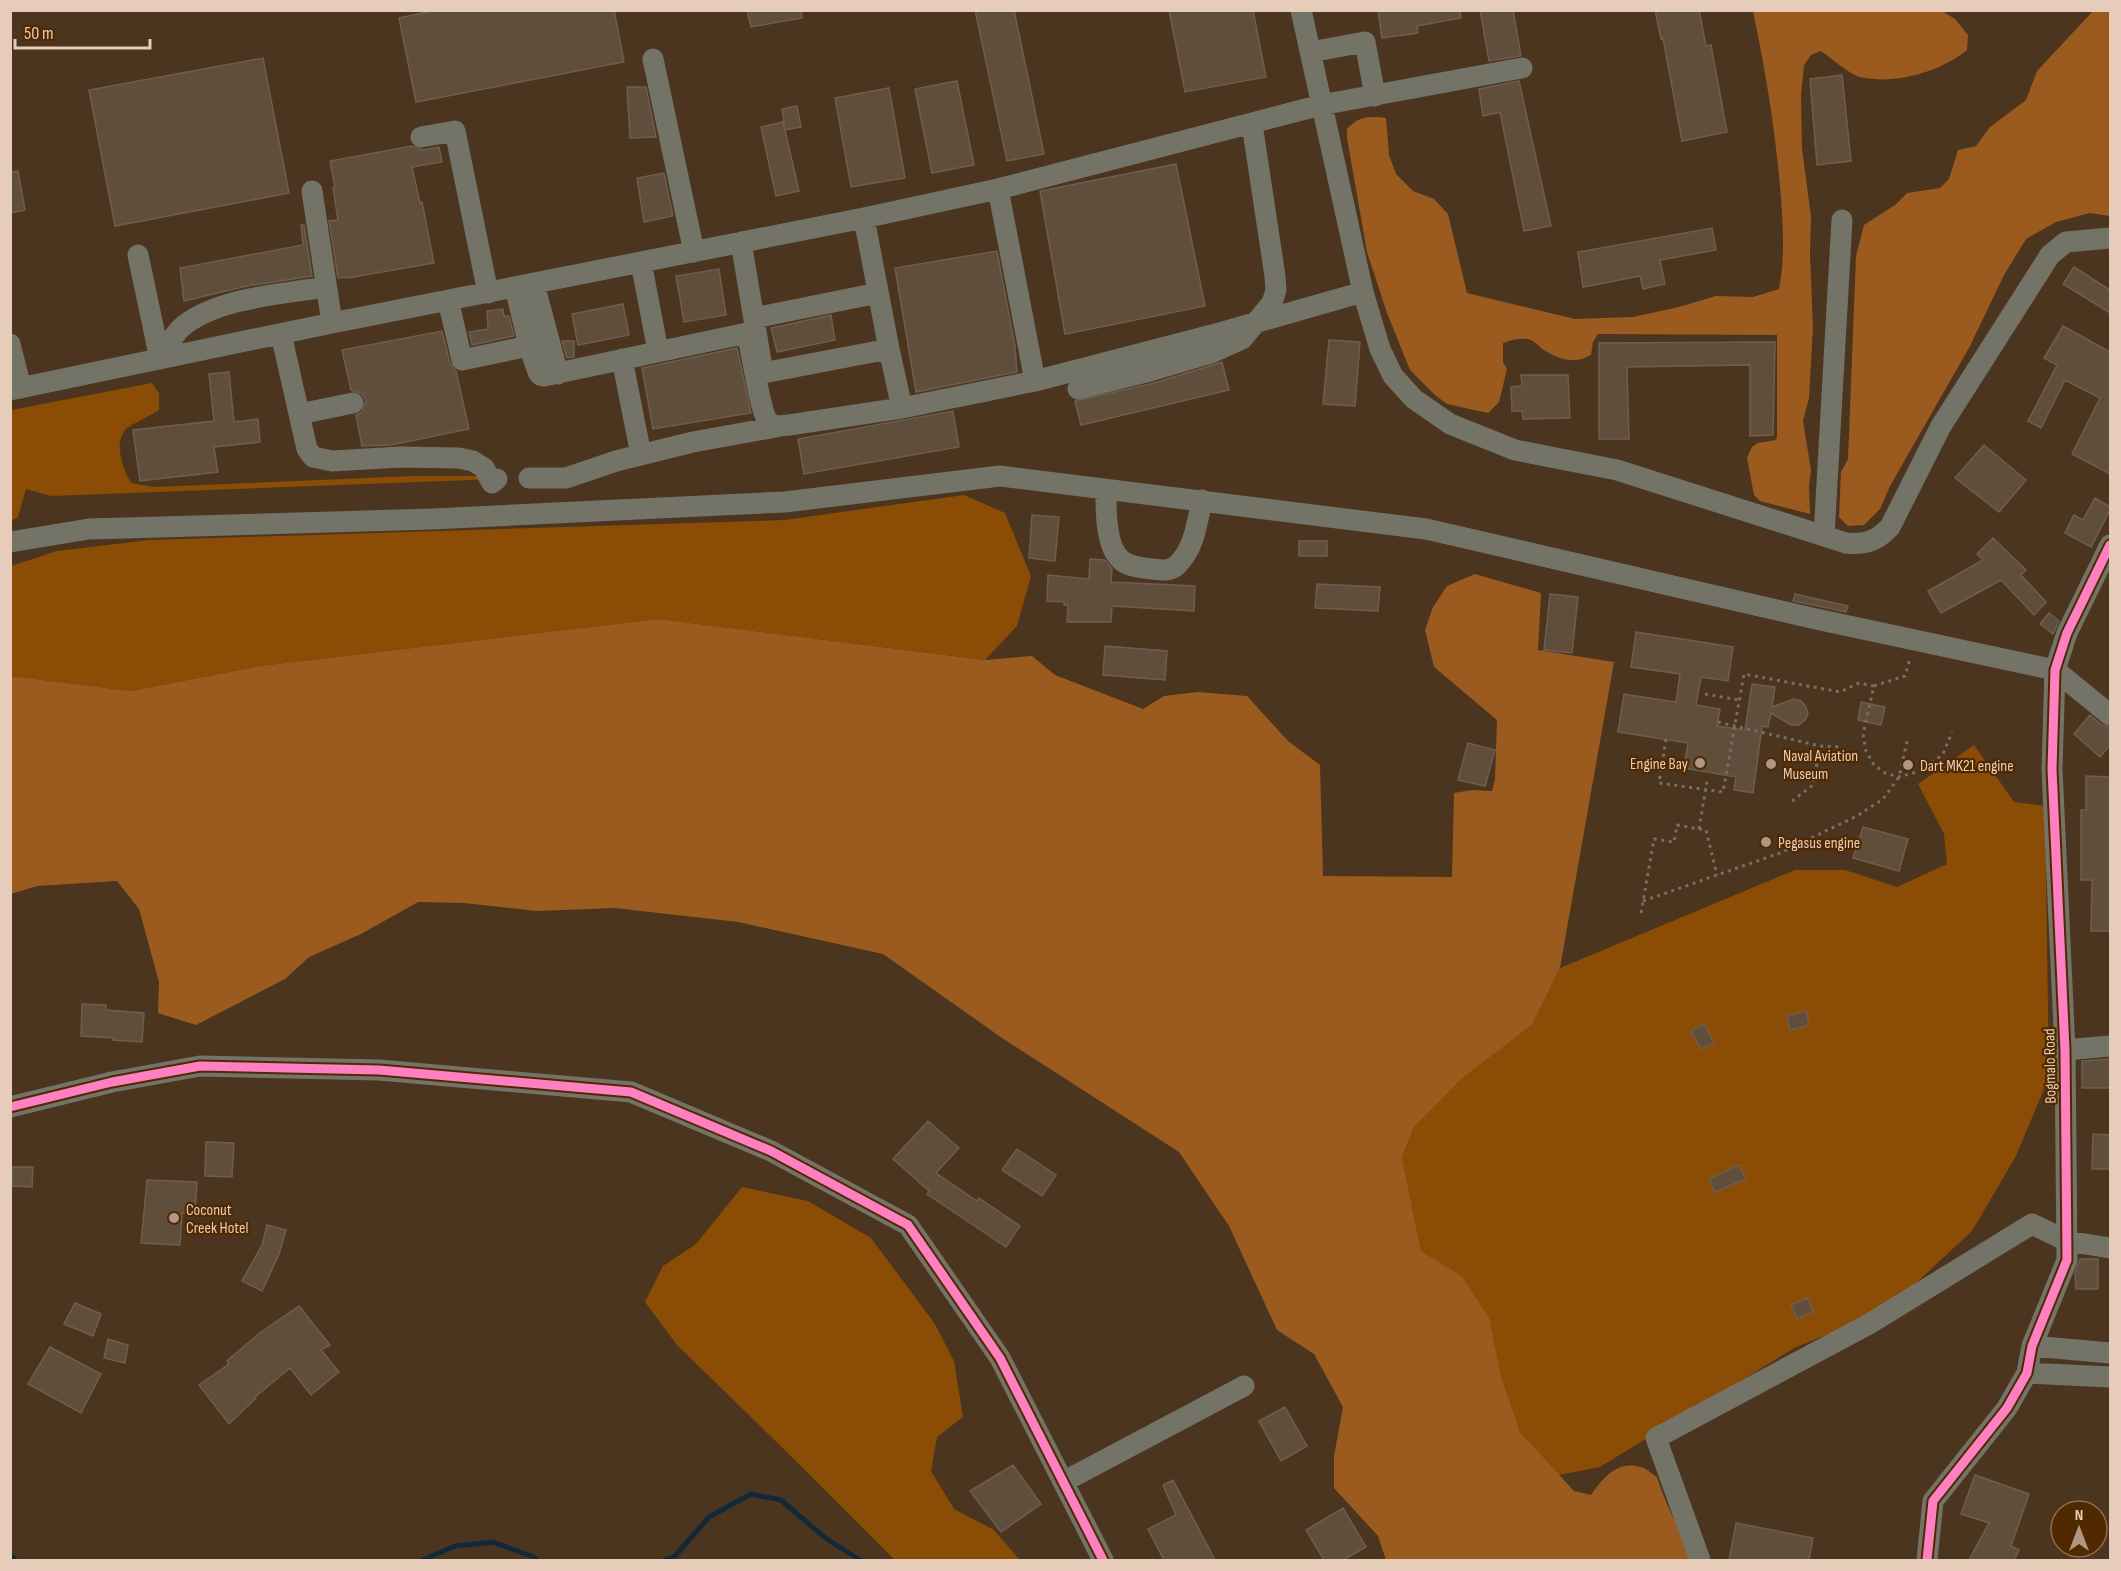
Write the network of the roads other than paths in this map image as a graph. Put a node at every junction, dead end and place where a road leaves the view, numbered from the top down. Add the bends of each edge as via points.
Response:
1 (1301, 10) edge
2 (1310, 52) junction
3 (653, 59) dead end
4 (1522, 68) dead end
5 (1375, 96) junction
6 (1321, 105) junction
7 (1252, 123) junction
8 (421, 137) dead end
9 (998, 189) junction
10 (312, 191) dead end
11 (864, 218) junction
12 (1842, 220) dead end
13 (2110, 238) edge
14 (741, 242) junction
15 (694, 252) junction
16 (138, 255) dead end
17 (641, 262) junction
18 (525, 285) junction
19 (326, 286) junction
20 (488, 292) junction
21 (1363, 292) junction
22 (878, 293) junction
23 (448, 300) junction
24 (754, 318) junction
25 (1255, 322) junction
26 (332, 323) junction
27 (281, 334) junction
28 (10, 344) edge
29 (530, 346) junction
30 (890, 349) junction
31 (658, 351) junction
32 (160, 359) junction
33 (622, 359) junction
34 (558, 374) junction
35 (1035, 381) junction
36 (16, 389) edge
37 (1078, 389) dead end
38 (353, 403) dead end
39 (902, 408) junction
40 (299, 414) junction
41 (781, 426) junction
42 (641, 455) junction
43 (530, 478) dead end
44 (497, 479) dead end
45 (1106, 489) junction
46 (1202, 500) junction
47 (1824, 536) junction
48 (10, 542) edge
49 (2110, 545) edge
50 (2055, 670) junction
51 (2110, 715) edge
52 (2110, 1046) edge
53 (2065, 1050) junction
54 (10, 1107) edge
55 (2067, 1241) junction
56 (2110, 1248) edge
57 (2032, 1346) junction
58 (2110, 1353) edge
59 (2027, 1372) junction
60 (2110, 1377) edge
61 (1244, 1386) dead end
62 (1063, 1482) junction
63 (1103, 1560) edge
64 (1700, 1560) edge
65 (1927, 1560) edge

1 - 2 street
2 - 5 street via 1365,42
2 - 6 street
3 - 15 street
4 - 5 street
5 - 6 street
6 - 7 street
6 - 21 street
7 - 9 street
7 - 25 street via 1276,290 1272,303
8 - 20 street via 455,131
9 - 11 street
9 - 35 street
10 - 19 street
11 - 14 street
11 - 22 street
12 - 47 street
13 - 47 street via 2066,242 2050,255 1941,426 1882,536 1858,544
14 - 15 street
14 - 24 street
15 - 17 street
16 - 32 street
17 - 18 street
17 - 31 street
18 - 20 street
18 - 29 street
18 - 34 street
19 - 26 street
19 - 32 street via 239,302 201,314 179,329
20 - 23 street
21 - 25 street
21 - 47 street via 1380,349 1393,376 1414,399 1450,424 1515,450 1617,470
22 - 24 street
22 - 30 street
23 - 26 street
23 - 29 street via 462,360
24 - 30 street via 763,373
25 - 35 street
25 - 37 street via 1242,339 1211,353
26 - 27 street
27 - 32 street
27 - 40 street
28 - 36 street
29 - 34 street via 540,375
30 - 39 street
31 - 33 street
31 - 41 street via 747,333 767,420
32 - 36 street
33 - 34 street
33 - 42 street
35 - 39 street
38 - 40 street
39 - 41 street
40 - 44 street via 307,449 314,457 332,461 459,458 484,468 492,483
41 - 42 street
42 - 43 street via 566,478
45 - 46 street
45 - 46 street via 1113,549 1121,560 1136,567 1167,570 1177,566 1193,541
45 - 48 street via 1000,476 785,502 432,519 89,529
46 - 50 street via 1426,529
49 - 50 street, Bogmalo Road via 2067,633
50 - 51 street
50 - 53 street, Bogmalo Road via 2052,769
52 - 53 street
53 - 55 street, Bogmalo Road
54 - 62 street via 200,1066 379,1070 631,1092 771,1151 908,1225 1000,1358
55 - 56 street
55 - 57 street, Bogmalo Road via 2067,1260
55 - 64 street via 2032,1224 1869,1324 1656,1438
57 - 58 street
57 - 59 street, Bogmalo Road
59 - 60 street
59 - 65 street, Bogmalo Road via 2007,1408 1933,1501
61 - 62 street
62 - 63 street

